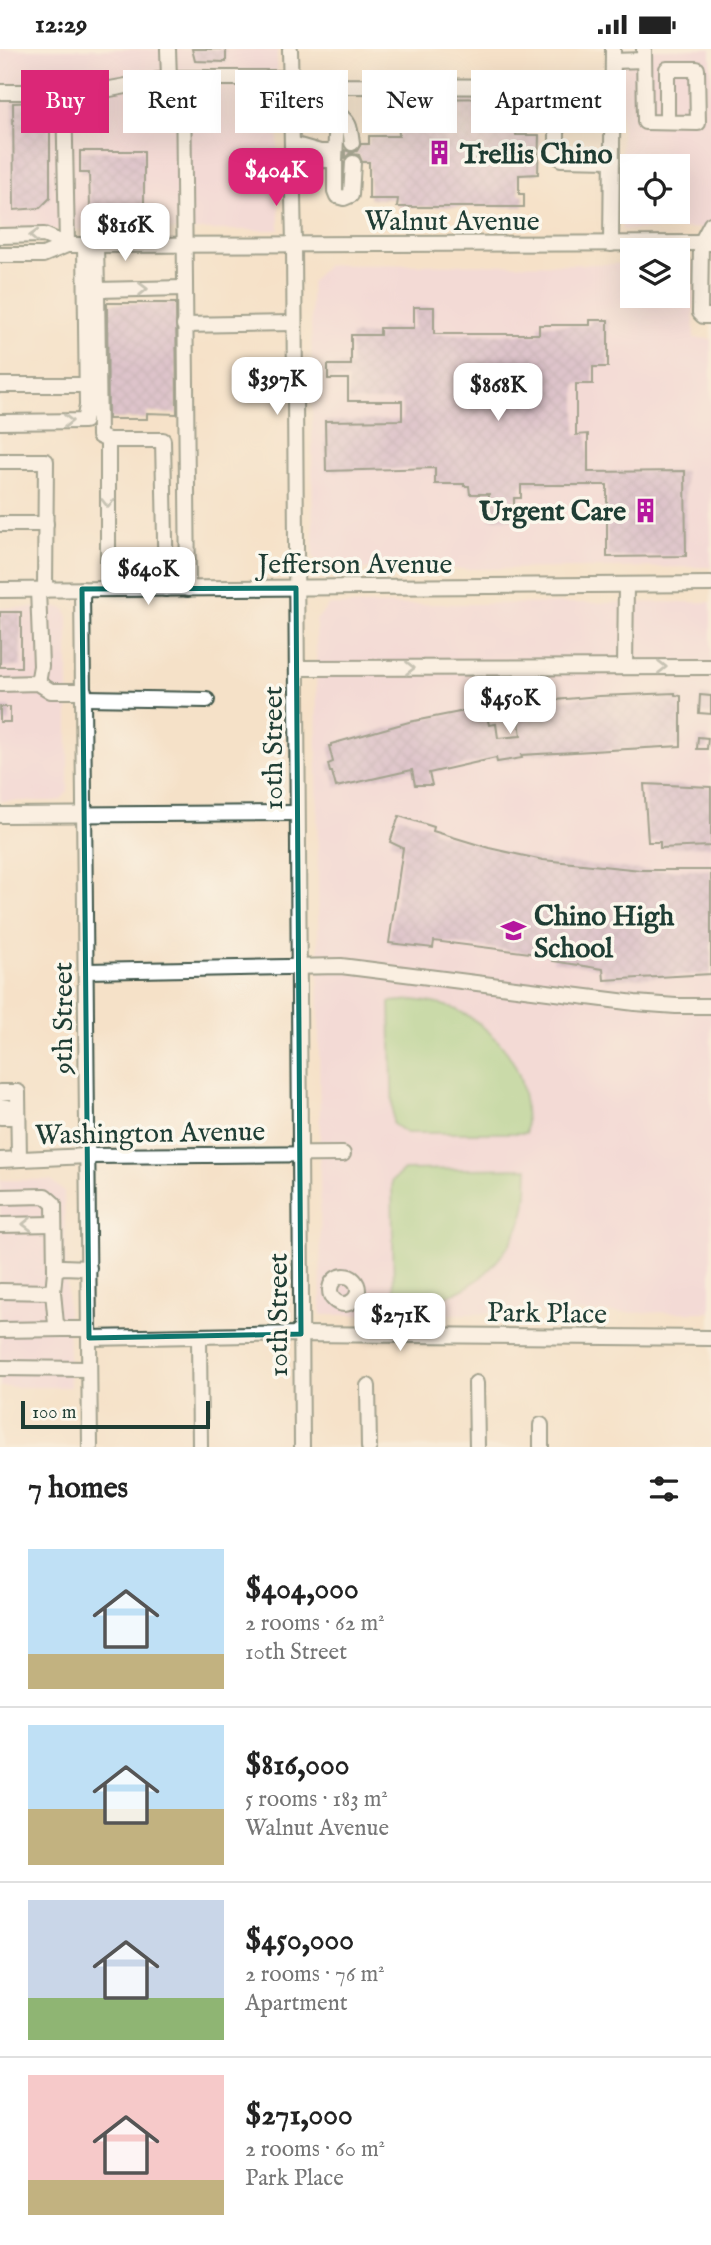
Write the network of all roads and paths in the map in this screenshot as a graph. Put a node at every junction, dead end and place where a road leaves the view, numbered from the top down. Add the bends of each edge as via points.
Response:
1 (168, 49) edge
2 (290, 49) edge
3 (613, 55) edge
4 (644, 59) edge
5 (667, 69) junction
6 (704, 69) edge
7 (174, 70) edge
8 (290, 70) edge
9 (348, 85) edge
10 (471, 86) edge
11 (0, 92) edge
12 (21, 92) edge
13 (348, 122) edge
14 (667, 122) junction
15 (704, 123) edge
16 (65, 133) edge
17 (178, 133) edge
18 (292, 133) edge
19 (337, 133) edge
20 (557, 133) edge
21 (612, 133) edge
22 (352, 143) dead end
23 (292, 144) junction
24 (335, 156) junction
25 (612, 160) junction
26 (353, 163) dead end
27 (292, 170) junction
28 (711, 224) edge
29 (0, 236) edge
30 (706, 243) edge
31 (611, 244) junction
32 (67, 245) junction
33 (91, 245) junction
34 (183, 245) junction
35 (294, 245) junction
36 (0, 255) edge
37 (184, 288) junction
38 (97, 290) junction
39 (711, 316) edge
40 (294, 323) junction
41 (184, 325) junction
42 (0, 385) edge
43 (87, 385) junction
44 (0, 422) edge
45 (108, 440) junction
46 (0, 461) edge
47 (0, 524) edge
48 (46, 524) junction
49 (626, 585) junction
50 (711, 585) edge
51 (296, 588) junction
52 (82, 589) junction
53 (108, 589) junction
54 (166, 589) junction
55 (188, 589) junction
56 (0, 590) edge
57 (42, 590) junction
58 (625, 667) junction
59 (711, 667) edge
60 (296, 669) junction
61 (38, 683) junction
62 (0, 684) edge
63 (84, 694) junction
64 (207, 700) dead end
65 (297, 813) junction
66 (0, 815) edge
67 (85, 816) junction
68 (298, 967) junction
69 (87, 971) junction
70 (711, 1006) edge
71 (0, 1091) edge
72 (0, 1106) edge
73 (18, 1113) junction
74 (0, 1117) edge
75 (300, 1154) junction
76 (343, 1154) dead end
77 (88, 1156) junction
78 (19, 1159) junction
79 (0, 1160) edge
80 (0, 1197) edge
81 (54, 1224) junction
82 (0, 1225) edge
83 (89, 1268) junction
84 (55, 1271) junction
85 (0, 1291) edge
86 (53, 1292) junction
87 (63, 1329) junction
88 (0, 1330) edge
89 (89, 1333) junction
90 (301, 1334) junction
91 (199, 1336) junction
92 (711, 1338) edge
93 (0, 1368) edge
94 (89, 1369) junction
95 (477, 1383) dead end
96 (368, 1386) dead end
97 (541, 1425) dead end
98 (90, 1447) edge
99 (200, 1447) edge
100 (302, 1447) edge
101 (369, 1447) edge
102 (477, 1447) edge
103 (541, 1447) edge

1 - 7 street
2 - 8 street, 10th Street
3 - 4 street
4 - 5 street
4 - 14 street via 645,122
5 - 6 street
5 - 14 street
6 - 15 street
9 - 10 street
11 - 12 street
13 - 22 street
14 - 15 street
16 - 32 street
17 - 34 street
18 - 23 street, 10th Street
19 - 24 street
20 - 25 street via 561,159
21 - 25 street
23 - 24 street
23 - 27 street, 10th Street
24 - 26 street via 337,196 344,198 353,191
24 - 27 street
25 - 31 street
27 - 35 street, 10th Street
28 - 30 street
32 -> 29 street, Walnut Avenue via 44,235
30 - 31 street, Walnut Avenue
30 - 39 street via 699,313
31 - 35 street, Walnut Avenue
32 - 33 street, Walnut Avenue
32 - 36 street, Walnut Avenue via 43,255
33 - 34 street, Walnut Avenue
33 - 38 street
33 - 43 street
34 - 35 street, Walnut Avenue
34 - 37 street
35 - 40 street, 10th Street
38 -> 37 street
37 - 41 street
38 - 45 street via 99,436
40 - 41 street
40 - 51 street, 10th Street
41 - 55 street
42 - 43 street
44 -> 43 street via 84,421
45 -> 53 street
45 - 54 street via 163,440
46 - 48 street via 46,461
47 - 48 street
48 - 57 street
49 - 50 street, Jefferson Avenue
49 - 51 street, Jefferson Avenue
49 - 58 street
51 - 55 street, Jefferson Avenue
51 - 60 street, 10th Street
52 - 53 street, Jefferson Avenue
52 - 57 street, Jefferson Avenue
52 - 63 street, 9th Street
53 - 54 street, Jefferson Avenue
54 - 55 street, Jefferson Avenue
56 - 57 street, Jefferson Avenue
57 - 61 street
58 -> 59 street
60 -> 58 street
60 - 65 street, 10th Street
61 - 62 street
61 - 63 street via 51,691
63 - 64 street
63 - 67 street, 9th Street
65 - 67 street
65 - 68 street, 10th Street
66 - 67 street
67 - 69 street, 9th Street
68 - 69 street
68 - 70 street via 341,965 635,1003
68 - 75 street, 10th Street
69 - 77 street, 9th Street
71 - 73 street via 18,1092
72 - 73 street
73 - 74 street
73 - 78 street
75 - 76 street, Washington Avenue
75 - 77 street, Washington Avenue
75 - 90 street, 10th Street
77 - 78 street, Washington Avenue
77 - 83 street, 9th Street
78 - 79 street, Washington Avenue
80 - 81 street via 45,1196 54,1204
81 -> 82 street
81 - 84 street
83 - 84 street
83 - 89 street, 9th Street
84 - 86 street
85 - 86 street
86 - 87 street via 54,1319
87 - 88 street, Park Place
87 - 89 street, Park Place
89 - 91 street, Park Place
89 - 94 street, 9th Street
90 - 91 street, Park Place
90 - 92 street, Park Place
90 - 100 street, 10th Street
91 - 99 street
93 - 94 street
94 - 98 street, 9th Street
95 - 102 street
96 - 101 street
97 - 103 street

